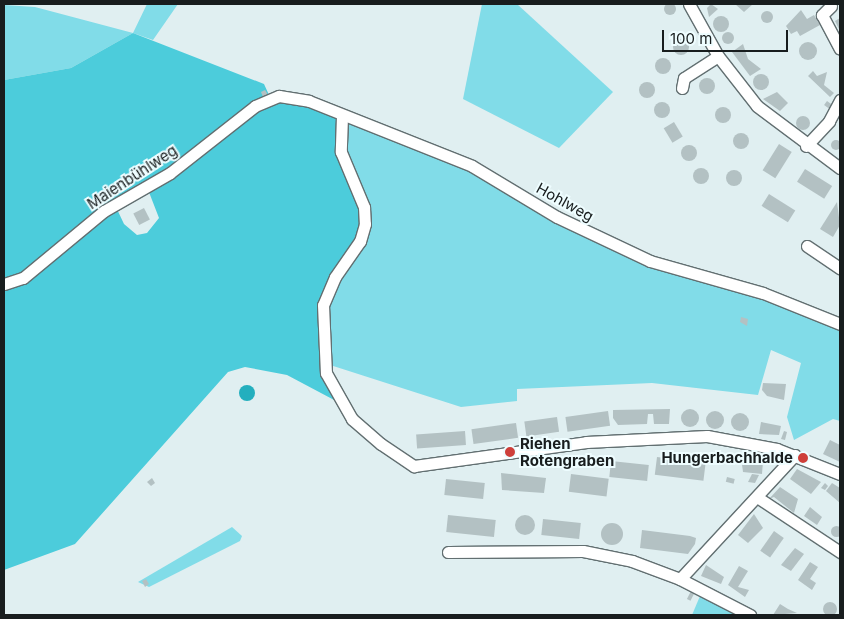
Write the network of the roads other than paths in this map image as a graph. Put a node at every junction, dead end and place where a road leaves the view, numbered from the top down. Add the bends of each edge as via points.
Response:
1 (690, 4) edge
2 (831, 6) dead end
3 (840, 49) edge
4 (718, 56) junction
5 (682, 88) dead end
6 (279, 96) joint
7 (840, 100) edge
8 (342, 116) junction
9 (806, 146) junction
10 (840, 168) edge
11 (807, 246) dead end
12 (840, 268) edge
13 (4, 284) edge
14 (840, 324) edge
15 (795, 455) junction
16 (840, 474) edge
17 (757, 497) junction
18 (448, 552) dead end
19 (840, 552) edge
20 (680, 579) junction
21 (750, 615) edge

1 - 4 street
2 - 3 street via 822,15
4 - 5 street via 684,78
4 - 9 street via 757,106
6 - 8 street, Hohlweg via 309,102
6 - 13 street, Maienbühlweg via 256,106 170,173 104,211 23,278
7 - 9 street via 829,122
8 - 14 street, Hohlweg via 472,166 557,217 650,261 763,293
8 - 15 street via 343,159 364,207 365,224 360,241 335,277 323,305 326,374 352,419 414,466 586,442 673,435 717,437
9 - 10 street
11 - 12 street
15 - 16 street
15 - 17 street
17 - 19 street
17 - 20 street
18 - 20 street via 583,551 632,561
20 - 21 street

